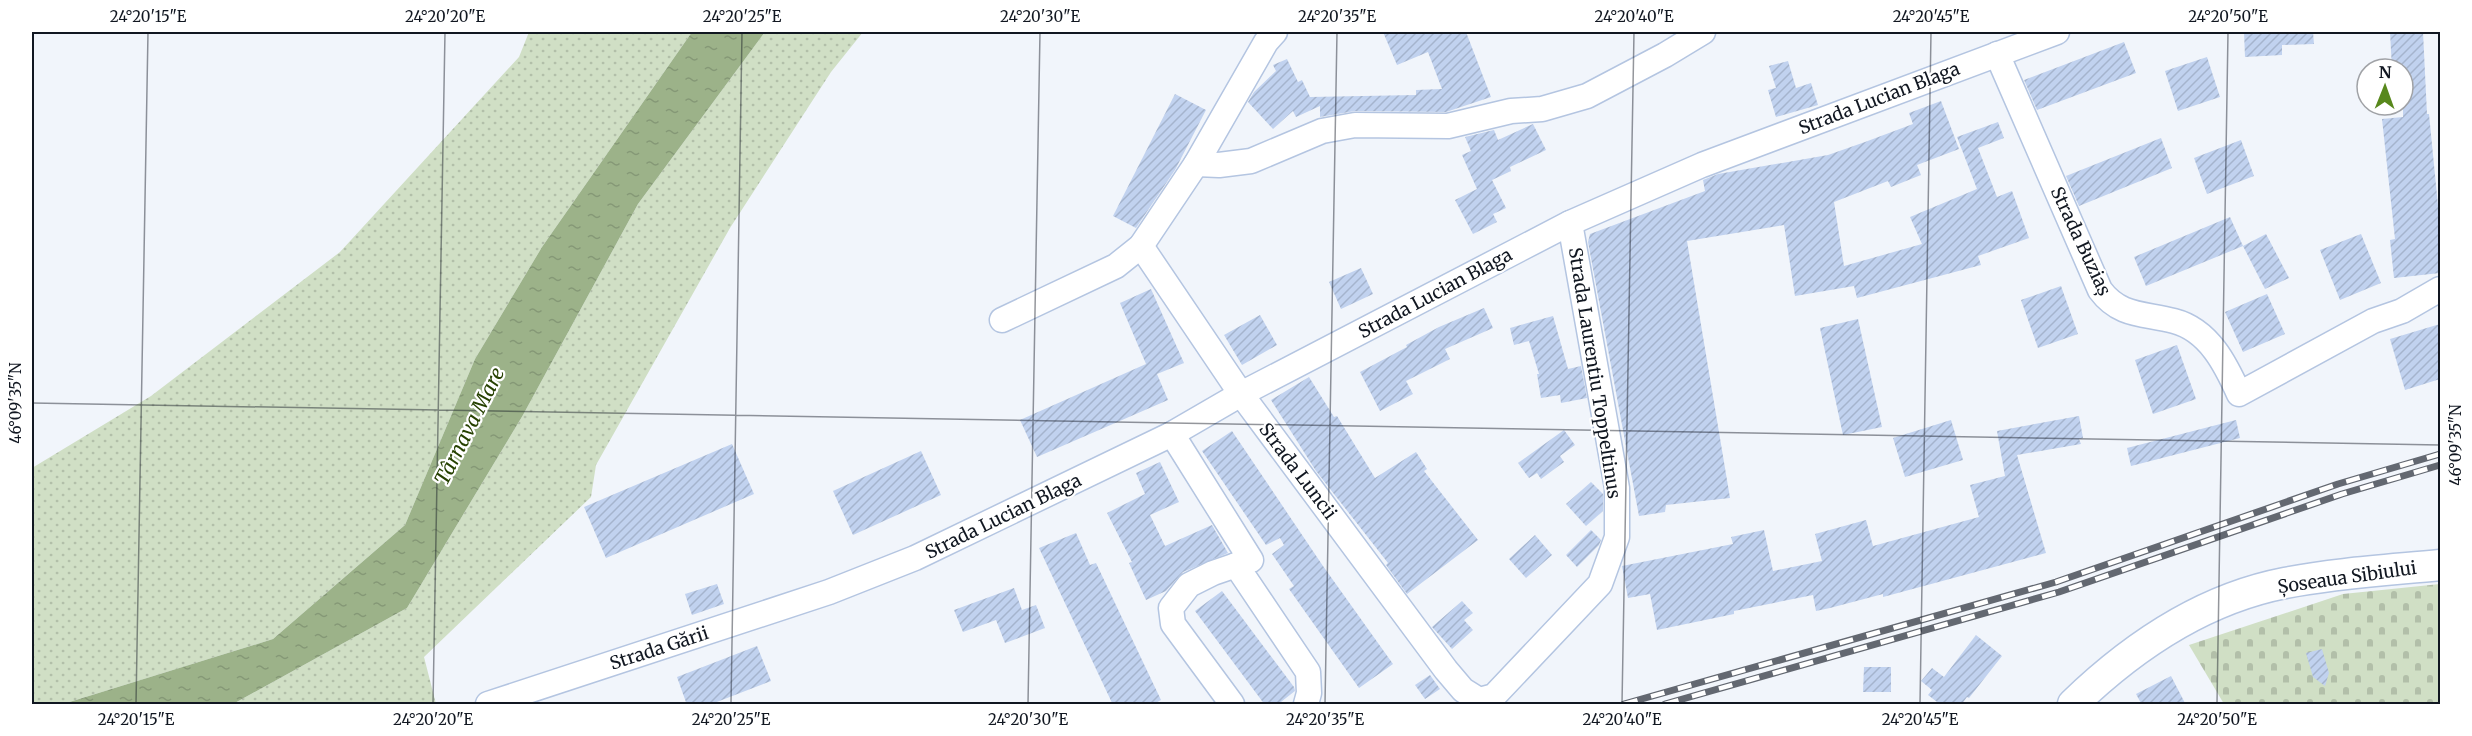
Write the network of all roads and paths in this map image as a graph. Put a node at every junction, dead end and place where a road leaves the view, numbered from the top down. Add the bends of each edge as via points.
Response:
1 (1275, 32) edge
2 (1704, 32) edge
3 (2057, 32) edge
4 (1997, 54) junction
5 (1196, 164) junction
6 (1570, 223) junction
7 (1141, 246) junction
8 (2440, 289) edge
9 (1002, 320) dead end
10 (1241, 394) junction
11 (1172, 434) junction
12 (1236, 565) junction
13 (2440, 565) edge
14 (829, 592) joint
15 (1463, 690) joint
16 (488, 705) edge
17 (1232, 705) edge
18 (1306, 705) edge
19 (2073, 705) edge

1 - 5 street
2 - 5 street via 1587,96 1542,109 1511,111 1448,126 1355,125 1322,131 1251,161
3 - 4 street, Strada Lucian Blaga
4 - 6 street, Strada Lucian Blaga via 1702,165
4 - 8 street, Strada Buziaș via 2100,290 2109,302 2126,311 2176,321 2193,330 2226,365 2240,394
5 - 7 street
6 - 10 street, Strada Lucian Blaga
6 - 15 street, Strada Laurentiu Toppeltinus via 1617,488 1617,537 1600,584 1494,696 1479,700
7 - 9 street via 1116,266
7 - 10 street, Strada Luncii
10 - 11 street, Strada Lucian Blaga
10 - 15 street, Strada Luncii
11 - 12 street via 1251,560
11 - 14 street, Strada Lucian Blaga via 915,558
12 - 17 street via 1189,585 1171,608 1173,624
12 - 18 street via 1308,672
13 - 19 main road, Șoseaua Sibiului via 2284,583 2229,599 2174,624 2128,655
14 - 16 street, Strada Gării

